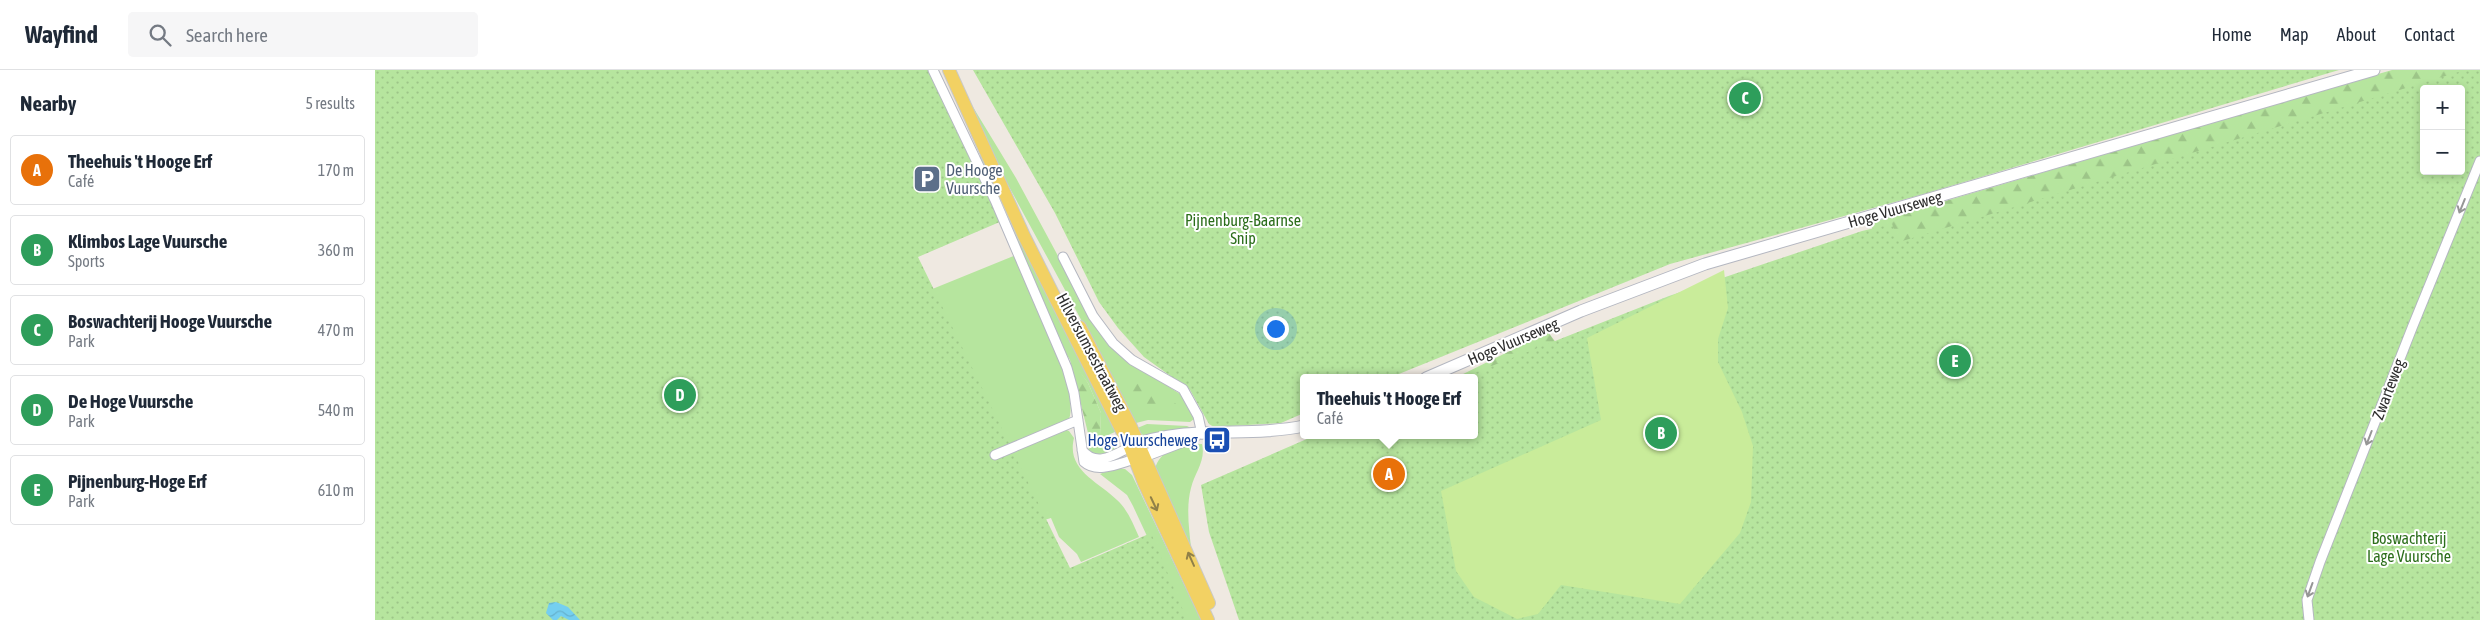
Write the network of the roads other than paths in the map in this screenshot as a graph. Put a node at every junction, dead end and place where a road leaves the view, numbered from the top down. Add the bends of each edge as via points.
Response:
1 (933, 70) edge
2 (949, 70) edge
3 (2374, 70) edge
4 (2480, 161) edge
5 (1063, 257) dead end
6 (1435, 374) edge
7 (1078, 420) junction
8 (1300, 426) edge
9 (1202, 434) junction
10 (1134, 445) junction
11 (1081, 449) junction
12 (995, 455) dead end
13 (1140, 458) junction
14 (1209, 620) edge
15 (1216, 620) edge
16 (2309, 620) edge

1 - 7 street, Hilversumsestraatweg via 995,200 1067,368
2 - 10 main road, Hilversumsestraatweg via 995,170 1109,381
3 - 6 street, Hoge Vuurseweg via 1705,264 1581,311
4 -> 16 street, Zwarteweg via 2321,562 2307,600
5 - 9 street, Hilversumsestraatweg via 1093,316 1113,343 1131,360 1183,389 1198,416
7 - 11 street, Hilversumsestraatweg
7 - 12 street
8 - 9 street
9 - 10 street via 1171,435
9 - 13 street
10 - 11 street via 1098,460
10 - 13 main road, Hilversumsestraatweg
11 - 13 street via 1084,462 1093,467
13 -> 14 main road, Hilversumsestraatweg via 1144,483
15 -> 13 main road, Hilversumsestraatweg via 1181,536

